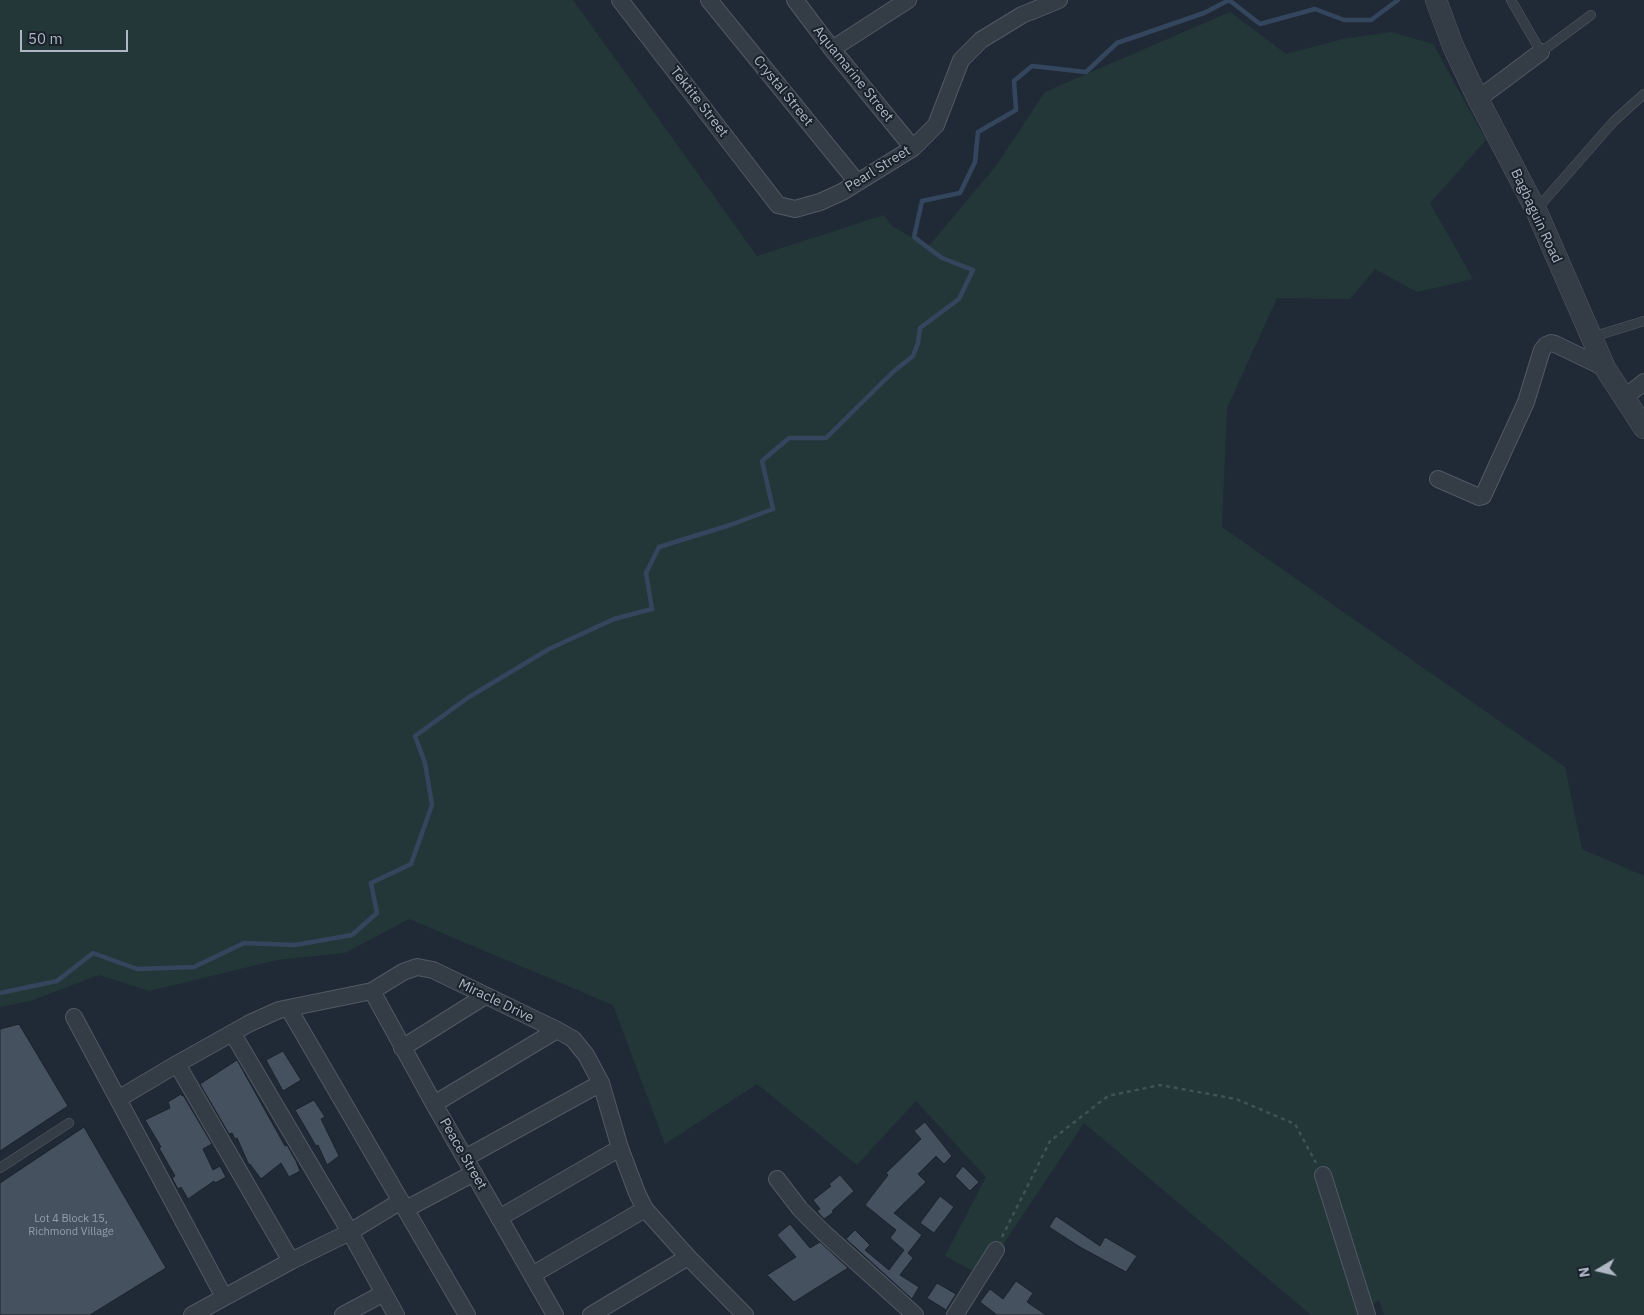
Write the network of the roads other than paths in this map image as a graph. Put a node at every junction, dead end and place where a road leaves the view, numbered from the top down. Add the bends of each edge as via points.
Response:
1 (620, 0) edge
2 (709, 0) edge
3 (795, 0) edge
4 (908, 0) edge
5 (1059, 0) edge
6 (1436, 0) edge
7 (1511, 0) edge
8 (1591, 15) dead end
9 (832, 49) junction
10 (1541, 52) junction
11 (1644, 94) edge
12 (1478, 99) junction
13 (913, 148) junction
14 (856, 182) junction
15 (778, 205) joint
16 (1536, 210) junction
17 (1644, 321) edge
18 (1590, 338) junction
19 (1605, 368) junction
20 (1644, 382) edge
21 (1624, 398) junction
22 (1644, 428) edge
23 (1438, 479) dead end
24 (372, 991) junction
25 (485, 996) junction
26 (289, 1009) junction
27 (74, 1017) dead end
28 (557, 1030) junction
29 (233, 1034) junction
30 (402, 1048) junction
31 (177, 1064) junction
32 (601, 1083) junction
33 (118, 1099) junction
34 (434, 1104) junction
35 (69, 1123) dead end
36 (620, 1148) junction
37 (465, 1158) junction
38 (0, 1168) edge
39 (474, 1173) junction
40 (1323, 1175) road end
41 (777, 1179) dead end
42 (403, 1205) junction
43 (645, 1209) junction
44 (499, 1218) junction
45 (350, 1232) junction
46 (996, 1250) road end
47 (688, 1257) junction
48 (291, 1262) junction
49 (532, 1275) junction
50 (384, 1293) junction
51 (224, 1297) junction
52 (735, 1313) edge
53 (192, 1315) edge
54 (343, 1315) edge
55 (396, 1315) edge
56 (467, 1315) edge
57 (555, 1315) edge
58 (591, 1315) edge
59 (915, 1315) edge
60 (955, 1315) edge
61 (1367, 1315) edge

1 - 15 street, Tektite Street
2 - 14 street, Crystal Street
3 - 9 street, Aquamarine Street
4 - 9 street
5 - 13 street, Pearl Street via 1022,15 981,40 961,60 936,125
6 - 12 street, Bagbaguin Road
7 - 10 lane
8 - 10 lane
9 - 13 street, Aquamarine Street
10 - 12 street
11 - 16 lane via 1608,127
12 - 16 street, Bagbaguin Road
13 - 14 street, Pearl Street
14 - 15 street, Pearl Street via 842,192 795,210
16 - 18 street, Bagbaguin Road
17 - 18 lane
18 - 19 street, Bagbaguin Road
19 - 21 street, Bagbaguin Road
19 - 23 street via 1555,344 1546,345 1526,402 1484,496 1479,497
20 - 21 street
21 - 22 street, Bagbaguin Road
24 - 25 street, Miracle Drive via 417,967 433,970
24 - 26 street, Miracle Drive
24 - 30 street, Peace Street
25 - 28 street, Miracle Drive
25 - 30 street
26 - 29 street, Miracle Drive via 279,1010
26 - 42 street
27 - 33 street
28 - 32 street, Miracle Drive via 582,1050
28 - 34 street
29 - 31 street, Miracle Drive
29 - 45 street
30 - 34 street, Peace Street
31 - 33 street, Miracle Drive
31 - 48 street
32 - 36 street, Miracle Drive
32 - 37 street
33 - 51 street
34 - 37 street, Peace Street
35 - 38 lane
36 - 43 street, Miracle Drive
36 - 44 street
37 - 39 street, Peace Street
39 - 42 street
39 - 44 street, Peace Street
40 - 61 street
41 - 59 street via 823,1232
42 - 45 street
42 - 56 street
43 - 47 street, Miracle Drive
43 - 49 street
44 - 49 street, Peace Street
45 - 48 street
45 - 50 street
46 - 60 street
47 - 52 street, Miracle Drive
47 - 58 street
48 - 51 street
49 - 57 street, Peace Street
50 - 54 street
50 - 55 street
51 - 53 street

